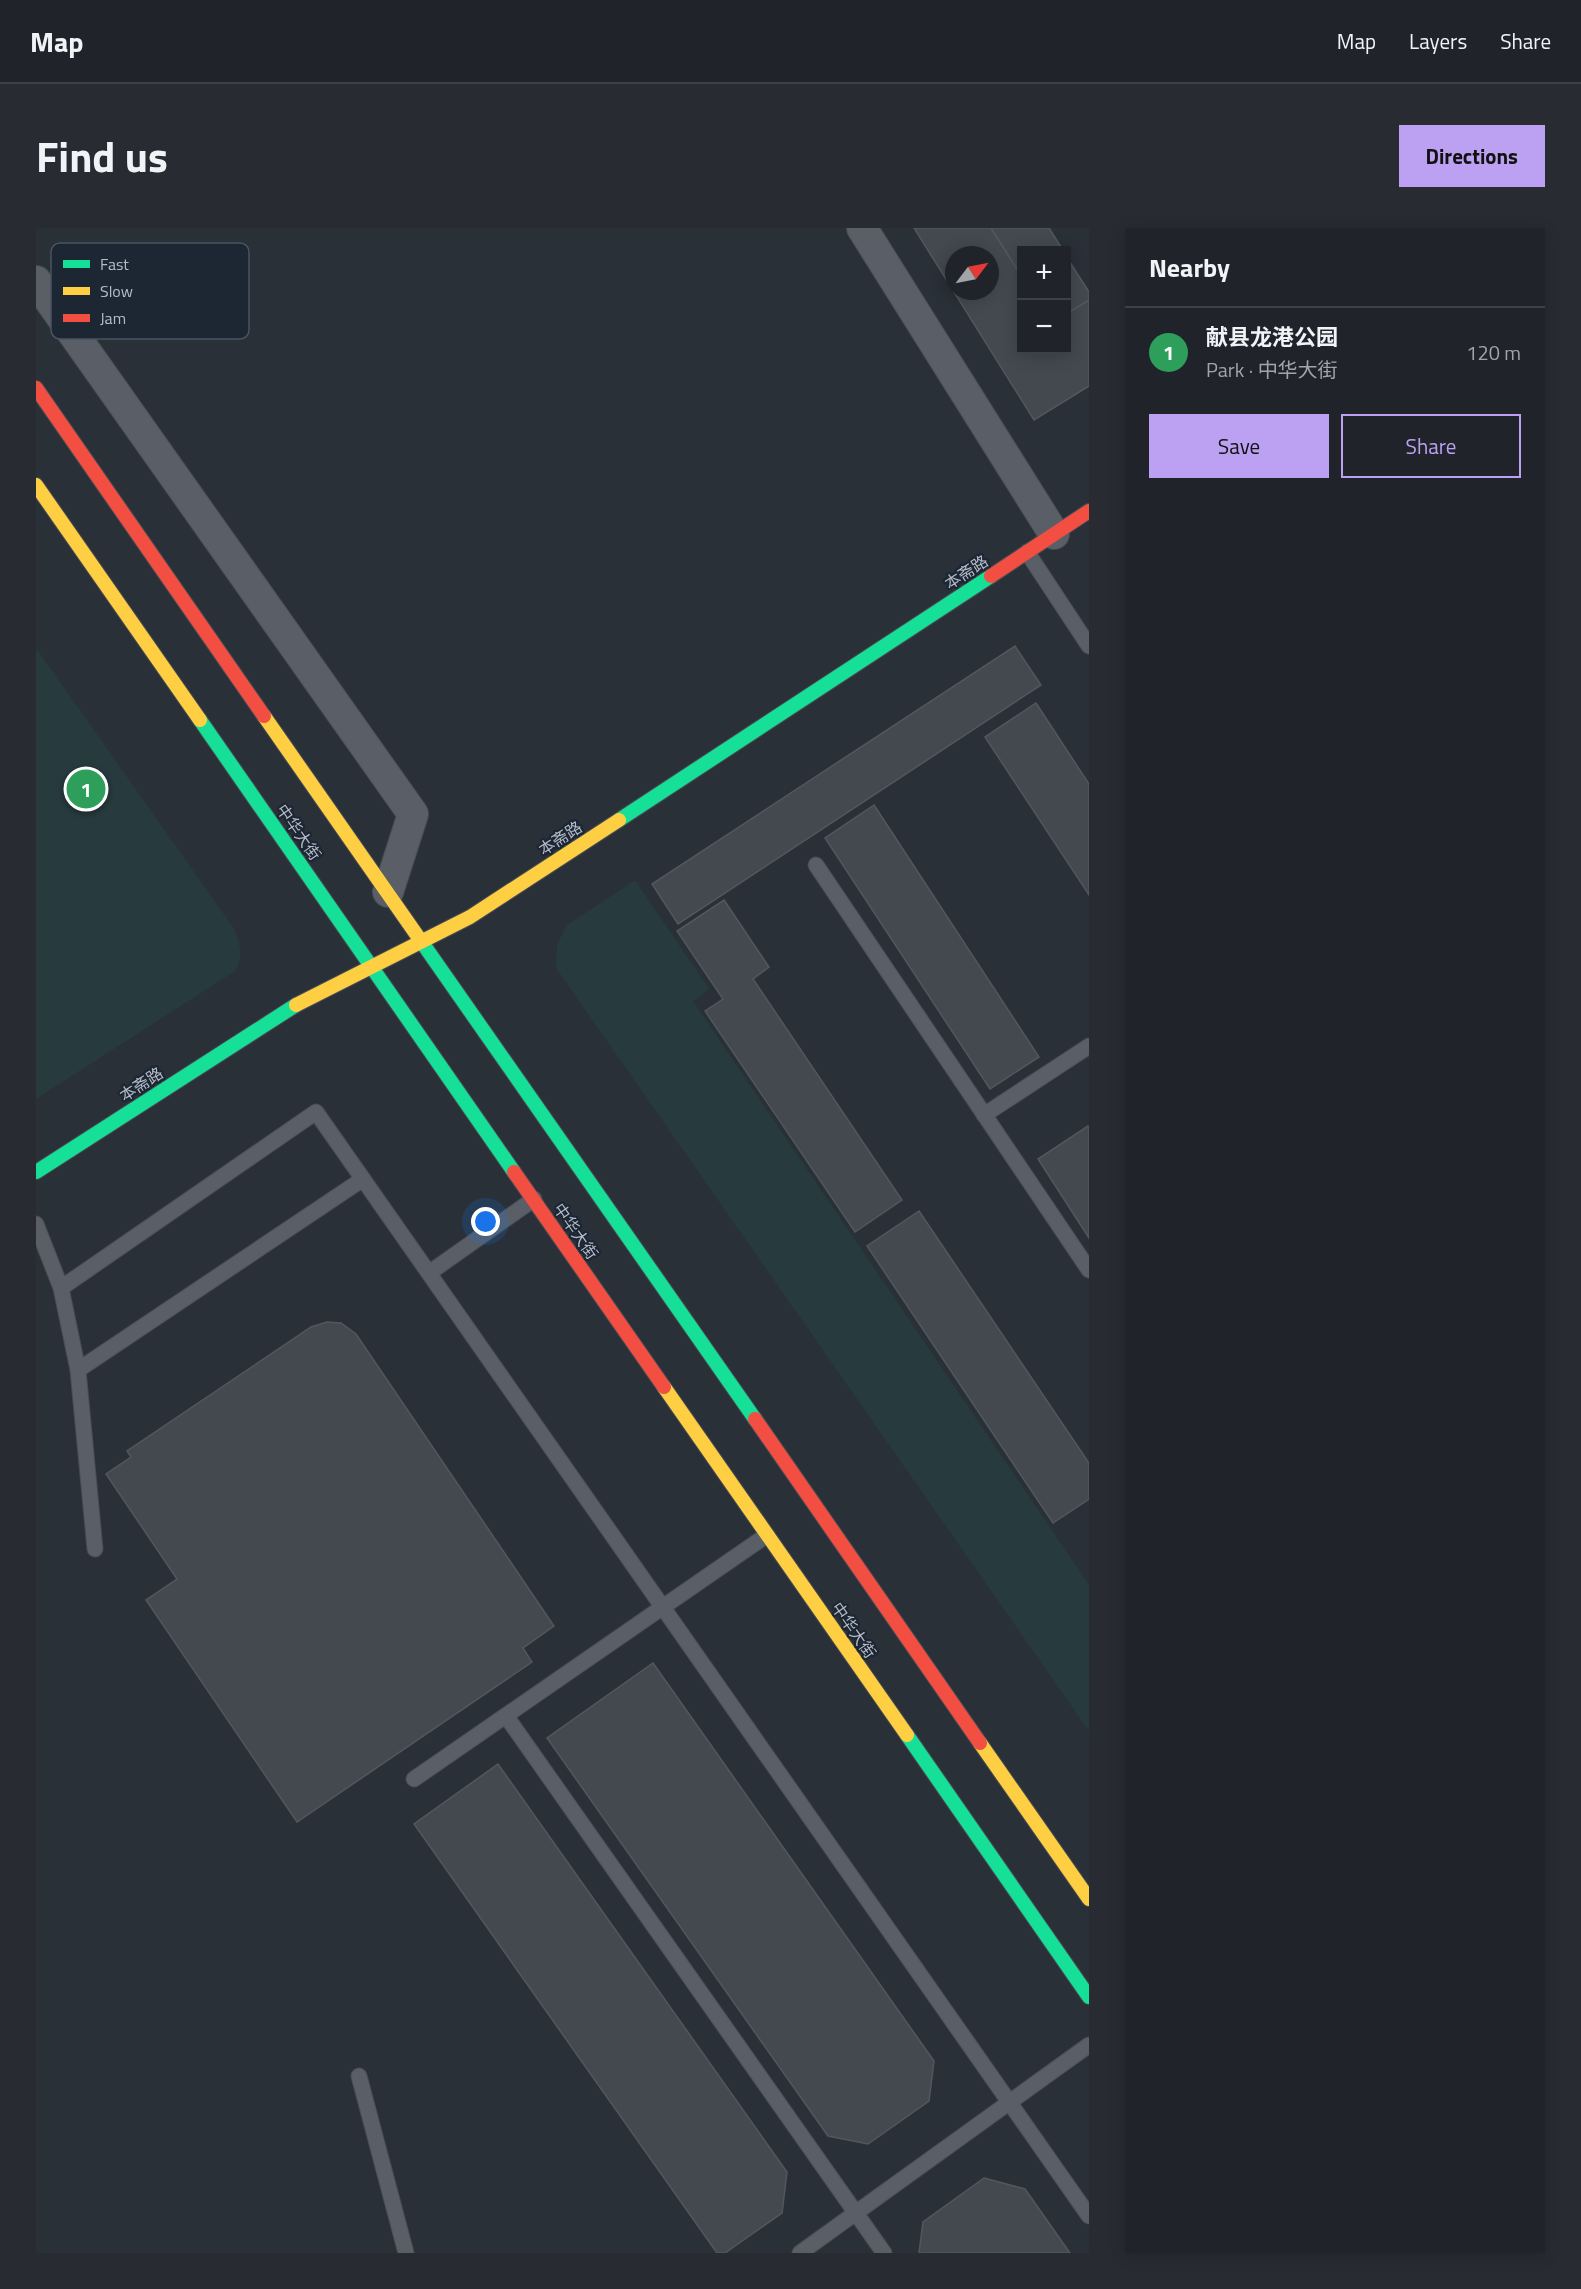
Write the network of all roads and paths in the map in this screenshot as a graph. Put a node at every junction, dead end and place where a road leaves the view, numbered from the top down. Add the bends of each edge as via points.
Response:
1 (862, 228) edge
2 (36, 281) edge
3 (51, 302) edge
4 (77, 339) edge
5 (36, 388) edge
6 (36, 485) edge
7 (1089, 511) edge
8 (1054, 534) junction
9 (1027, 552) junction
10 (1089, 646) edge
11 (816, 865) dead end
12 (388, 892) junction
13 (422, 941) junction
14 (372, 967) junction
15 (1089, 1046) edge
16 (984, 1115) junction
17 (36, 1172) edge
18 (363, 1179) junction
19 (534, 1199) junction
20 (36, 1224) edge
21 (1089, 1270) edge
22 (429, 1273) junction
23 (62, 1288) junction
24 (78, 1370) junction
25 (767, 1535) junction
26 (95, 1549) dead end
27 (663, 1607) junction
28 (506, 1716) junction
29 (414, 1779) dead end
30 (1089, 1899) edge
31 (1089, 1997) edge
32 (1089, 2045) edge
33 (359, 2076) dead end
34 (1009, 2102) junction
35 (856, 2213) junction
36 (1089, 2216) edge
37 (406, 2253) edge
38 (800, 2253) edge
39 (884, 2253) edge

1 - 8 street
2 - 3 street
4 - 12 street via 413,814
5 - 12 main road
6 - 14 main road, 中华大街
7 - 8 main road, 本斋路
8 - 9 main road, 本斋路
9 - 10 lane
9 - 13 main road, 本斋路 via 480,910
11 - 16 lane
12 - 13 main road
13 - 14 main road, 本斋路
13 - 30 main road
14 - 17 main road, 本斋路 via 287,1010
14 - 19 main road, 中华大街
15 - 16 lane
16 - 21 lane
18 - 22 lane
18 - 23 lane via 315,1112
18 - 24 lane
19 - 22 lane
19 - 25 main road, 中华大街
20 - 23 lane
22 - 27 lane
23 - 24 lane
24 - 26 lane
25 - 27 lane
25 - 31 main road, 中华大街
27 - 28 lane
27 - 34 lane
28 - 29 lane
28 - 35 lane
32 - 34 lane
33 - 37 lane
34 - 35 lane
34 - 36 lane
35 - 38 lane
35 - 39 lane

